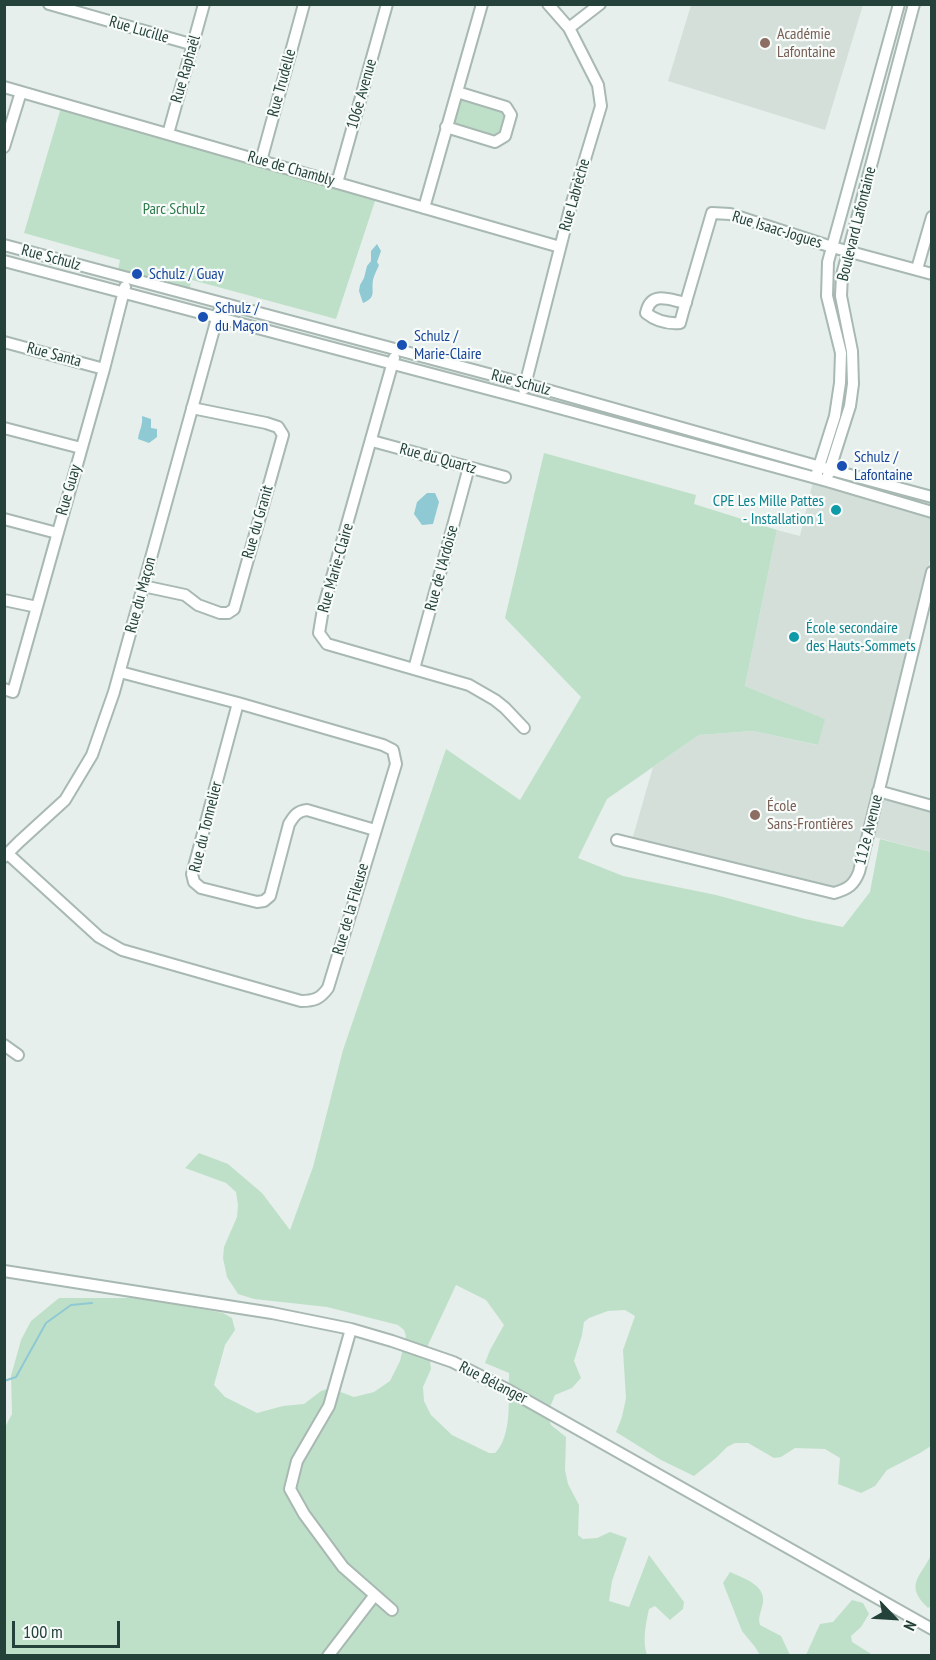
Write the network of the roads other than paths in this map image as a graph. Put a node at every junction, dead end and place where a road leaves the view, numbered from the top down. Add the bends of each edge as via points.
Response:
1 (49, 4) edge
2 (204, 4) edge
3 (304, 4) edge
4 (387, 4) edge
5 (482, 4) edge
6 (548, 4) edge
7 (600, 4) edge
8 (899, 4) edge
9 (914, 4) edge
10 (569, 28) junction
11 (194, 45) junction
12 (4, 87) edge
13 (21, 92) junction
14 (457, 92) junction
15 (446, 128) junction
16 (168, 134) junction
17 (4, 147) edge
18 (261, 161) junction
19 (337, 183) junction
20 (424, 208) junction
21 (932, 217) edge
22 (4, 245) edge
23 (560, 247) junction
24 (832, 247) junction
25 (17, 249) junction
26 (848, 251) junction
27 (9, 262) edge
28 (917, 269) junction
29 (932, 274) edge
30 (127, 279) junction
31 (123, 293) junction
32 (221, 302) junction
33 (686, 303) dead end
34 (217, 317) junction
35 (298, 323) junction
36 (294, 337) junction
37 (4, 342) edge
38 (396, 349) junction
39 (393, 363) junction
40 (104, 369) junction
41 (525, 384) junction
42 (522, 398) junction
43 (192, 408) junction
44 (4, 428) edge
45 (372, 441) junction
46 (81, 448) junction
47 (469, 467) junction
48 (823, 474) junction
49 (505, 477) dead end
50 (891, 486) junction
51 (932, 497) edge
52 (887, 499) junction
53 (932, 512) edge
54 (4, 519) edge
55 (57, 533) junction
56 (932, 572) edge
57 (143, 586) junction
58 (4, 600) edge
59 (37, 607) junction
60 (414, 669) junction
61 (120, 672) junction
62 (4, 689) edge
63 (238, 703) junction
64 (524, 728) dead end
65 (878, 791) junction
66 (932, 806) edge
67 (375, 830) junction
68 (617, 840) dead end
69 (6, 855) edge
70 (4, 1045) edge
71 (18, 1055) dead end
72 (4, 1271) edge
73 (351, 1329) junction
74 (374, 1596) junction
75 (392, 1610) dead end
76 (932, 1629) edge
77 (328, 1656) edge

1 - 11 street, Rue Lucille
2 - 11 street, Rue Raphaël
3 - 18 street, Rue Trudelle
4 - 19 street, 106e Avenue
5 - 14 street
6 - 10 street, Rue Labrèche
7 - 10 street
8 - 24 street, Boulevard Lafontaine
9 - 26 street, Boulevard Lafontaine
10 - 23 street, Rue Labrèche via 598,85 601,106
11 - 16 street, Rue Raphaël
12 - 13 street, Rue de Chambly
13 - 16 street, Rue de Chambly
13 - 17 street
14 - 15 street
14 - 15 street via 506,107 511,115 505,136 495,142
15 - 20 street
16 - 18 street, Rue de Chambly
18 - 19 street, Rue de Chambly
19 - 20 street, Rue de Chambly
20 - 23 street, Rue de Chambly
21 - 28 street
22 - 25 street, Rue Schulz
23 - 41 street, Rue Labrèche
24 - 26 street, Rue Isaac-Jogues
24 - 33 street, Rue Isaac-Jogues via 730,214 712,213
24 - 48 street, Boulevard Lafontaine via 826,296 840,353 840,383
25 - 27 street
25 - 30 street, Rue Schulz
26 - 28 street, Rue Isaac-Jogues
26 - 48 street, Boulevard Lafontaine via 841,296 852,351 853,384 850,406
27 - 31 street, Rue Schulz
28 - 29 street, Rue Isaac-Jogues
30 - 31 street, Rue Guay
30 - 32 street, Rue Schulz
31 - 34 street, Rue Schulz
31 - 40 street, Rue Guay
32 - 34 street, Rue du Maçon
32 - 35 street, Rue Schulz
34 - 36 street, Rue Schulz
34 - 43 street, Rue du Maçon
35 - 36 street
35 - 38 street, Rue Schulz
36 - 39 street, Rue Schulz
37 - 40 street, Rue Santa
38 - 39 street, Rue Marie-Claire
38 - 41 street, Rue Schulz
39 - 42 street, Rue Schulz
39 - 45 street, Rue Marie-Claire
40 - 46 street, Rue Guay
41 - 42 street, Rue Labrèche
41 - 48 street, Rue Schulz
42 - 48 street, Rue Schulz
43 - 57 street, Rue du Maçon
43 - 57 street, Rue du Granit via 266,423 278,427 283,435 234,609 220,614 185,595
44 - 46 street
45 - 47 street, Rue du Quartz
45 - 60 street, Rue Marie-Claire via 319,633 327,644
46 - 55 street, Rue Guay
47 - 49 street, Rue du Quartz
47 - 60 street, Rue de l'Ardoise
48 - 50 street, Rue Schulz
48 - 52 street, Rue Schulz
50 - 51 street, Rue Schulz
50 - 52 street
52 - 53 street, Rue Schulz
54 - 55 street
55 - 59 street, Rue Guay
56 - 65 street, 112e Avenue
57 - 61 street, Rue du Maçon
58 - 59 street
59 - 62 street, Rue Guay via 13,692
60 - 64 street, Rue Marie-Claire via 469,685 495,700
61 - 63 street, Rue de la Fileuse
61 - 69 street, Rue du Maçon via 92,755 65,800
63 - 67 street, Rue de la Fileuse via 393,750 396,764
63 - 67 street, Rue du Tonnelier via 192,874 194,882 201,888 264,901 270,896 289,824 301,811
65 - 66 street
65 - 68 street, 112e Avenue via 859,872 846,890 834,893
67 - 69 street, Rue de la Fileuse via 328,988 314,1001 302,1001 122,950 99,937
70 - 71 street
72 - 73 street, Rue Bélanger
73 - 74 street via 329,1406 297,1461 290,1489 343,1567
73 - 76 street, Rue Bélanger via 453,1362 510,1390
74 - 75 street
74 - 77 street

